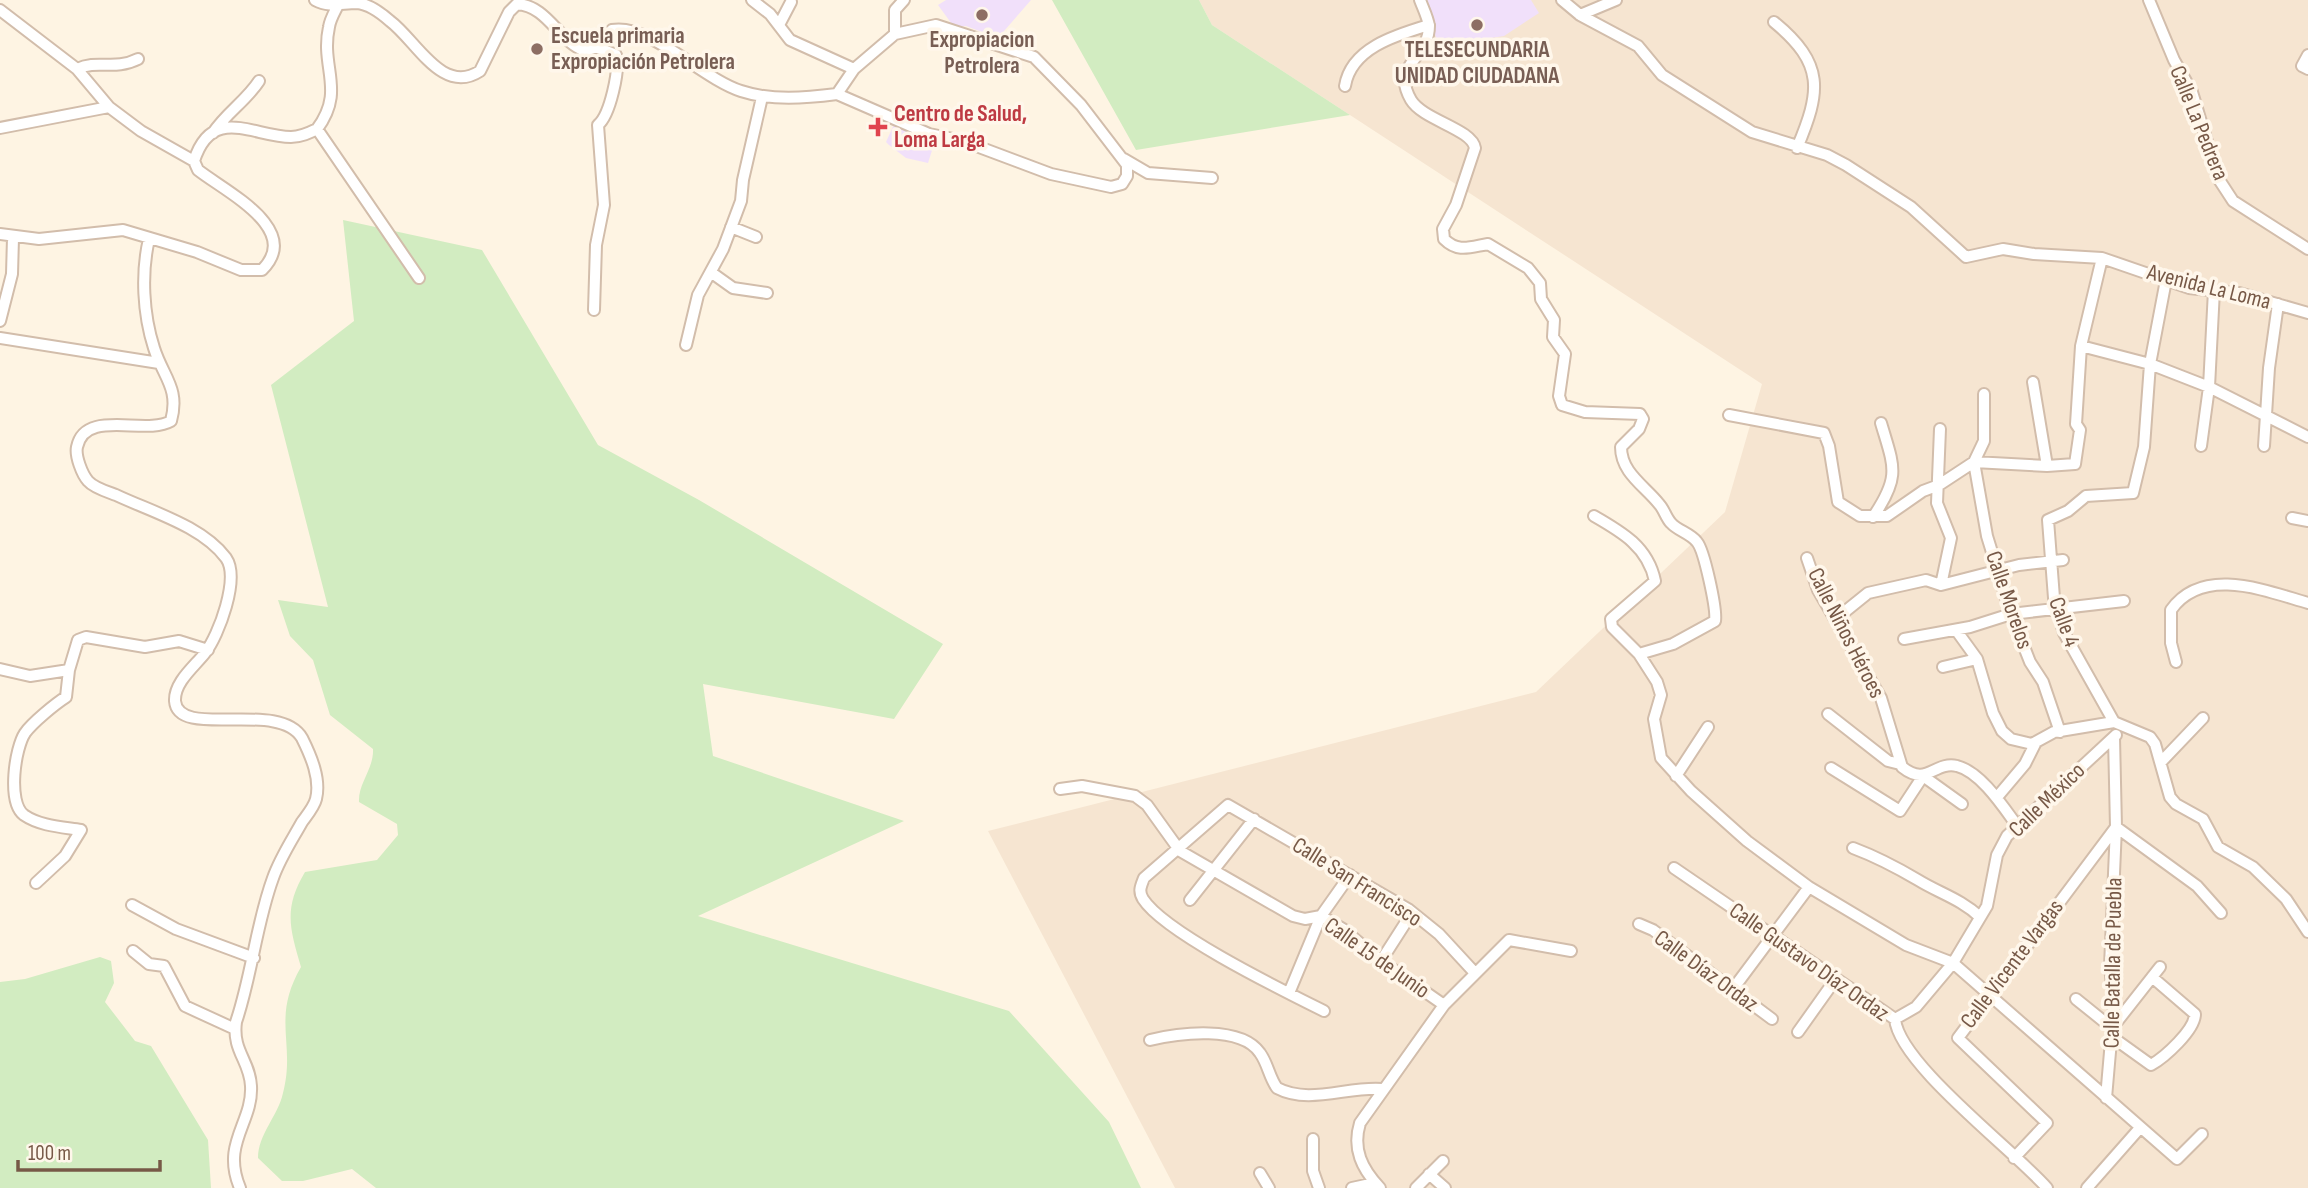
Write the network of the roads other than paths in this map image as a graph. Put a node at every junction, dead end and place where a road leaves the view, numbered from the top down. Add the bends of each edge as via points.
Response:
1 (315, 0) edge
2 (503, 0) edge
3 (752, 0) edge
4 (904, 0) edge
5 (1420, 0) edge
6 (1562, 0) edge
7 (1616, 0) edge
8 (2149, 0) edge
9 (791, 2) dead end
10 (337, 7) junction
11 (512, 9) junction
12 (0, 10) edge
13 (1580, 15) junction
14 (1774, 22) dead end
15 (779, 25) junction
16 (1429, 25) junction
17 (895, 34) junction
18 (596, 47) junction
19 (2308, 55) edge
20 (138, 59) dead end
21 (2305, 68) edge
22 (77, 69) junction
23 (855, 69) junction
24 (259, 81) dead end
25 (1345, 86) dead end
26 (837, 94) junction
27 (762, 97) junction
28 (108, 107) junction
29 (0, 128) edge
30 (317, 129) junction
31 (213, 133) junction
32 (1797, 148) junction
33 (1122, 158) junction
34 (194, 161) junction
35 (1212, 178) dead end
36 (731, 227) junction
37 (0, 234) edge
38 (756, 237) dead end
39 (13, 238) junction
40 (149, 239) junction
41 (2308, 249) edge
42 (2102, 258) junction
43 (712, 273) junction
44 (419, 278) dead end
45 (2166, 280) junction
46 (2214, 290) junction
47 (767, 293) dead end
48 (2278, 304) junction
49 (594, 310) dead end
50 (2308, 313) edge
51 (0, 321) edge
52 (0, 338) edge
53 (686, 345) dead end
54 (2081, 346) junction
55 (159, 363) junction
56 (2150, 364) junction
57 (2033, 382) dead end
58 (2209, 387) junction
59 (1984, 394) dead end
60 (2265, 414) junction
61 (1729, 415) dead end
62 (1881, 423) dead end
63 (1940, 429) dead end
64 (2308, 437) edge
65 (2201, 446) dead end
66 (2264, 446) dead end
67 (1974, 463) junction
68 (2047, 466) junction
69 (1939, 485) junction
70 (1594, 516) dead end
71 (1873, 517) junction
72 (2292, 518) dead end
73 (2308, 522) edge
74 (1807, 558) dead end
75 (2063, 559) dead end
76 (2049, 562) junction
77 (1998, 572) junction
78 (1941, 585) junction
79 (2124, 601) dead end
80 (2308, 603) edge
81 (2057, 609) junction
82 (2011, 614) junction
83 (1837, 618) junction
84 (1956, 630) junction
85 (1904, 639) dead end
86 (208, 650) junction
87 (1639, 654) junction
88 (1977, 659) junction
89 (2176, 662) dead end
90 (1943, 667) dead end
91 (0, 668) edge
92 (69, 670) junction
93 (1828, 714) dead end
94 (2203, 718) dead end
95 (2120, 724) junction
96 (1708, 727) dead end
97 (2060, 732) junction
98 (2115, 737) junction
99 (2036, 742) junction
100 (2161, 762) junction
101 (1900, 764) junction
102 (1831, 768) dead end
103 (1676, 776) junction
104 (1923, 776) junction
105 (1060, 789) dead end
106 (1998, 796) junction
107 (1962, 804) dead end
108 (1254, 819) junction
109 (2018, 827) junction
110 (2116, 827) junction
111 (1853, 848) dead end
112 (1180, 851) junction
113 (1674, 868) dead end
114 (1213, 869) junction
115 (1350, 875) junction
116 (36, 883) dead end
117 (1809, 887) junction
118 (1190, 900) dead end
119 (132, 905) dead end
120 (1408, 909) junction
121 (2221, 912) dead end
122 (1321, 916) junction
123 (1980, 917) junction
124 (1639, 924) dead end
125 (2308, 932) edge
126 (1772, 937) junction
127 (133, 951) dead end
128 (1571, 951) dead end
129 (254, 958) junction
130 (1381, 961) junction
131 (1954, 963) junction
132 (2161, 967) dead end
133 (1475, 973) junction
134 (2152, 977) junction
135 (1835, 980) junction
136 (1732, 989) junction
137 (1289, 993) junction
138 (1991, 998) junction
139 (2076, 999) dead end
140 (1444, 1005) junction
141 (1324, 1012) dead end
142 (1772, 1019) dead end
143 (1895, 1019) junction
144 (235, 1029) junction
145 (1798, 1032) dead end
146 (2112, 1032) junction
147 (1150, 1040) dead end
148 (1382, 1089) junction
149 (2106, 1098) junction
150 (2139, 1129) junction
151 (2202, 1134) dead end
152 (1313, 1139) dead end
153 (2014, 1157) junction
154 (1443, 1161) dead end
155 (1260, 1173) dead end
156 (1429, 1174) junction
157 (1378, 1185) edge
158 (240, 1188) edge
159 (1269, 1188) edge
160 (1319, 1188) edge
161 (1352, 1188) edge
162 (1416, 1188) edge
163 (1445, 1188) edge
164 (2047, 1188) edge
165 (2087, 1188) edge

1 - 10 street
2 - 11 street
3 - 15 street
4 - 17 street via 895,10
5 - 16 street
6 - 13 street
7 - 13 street
8 - 41 street, Calle La Pedrera via 2196,102 2218,178 2233,201
9 - 15 street
10 - 11 street via 359,3 374,9 405,32 444,74 461,78 480,71
10 - 30 street via 329,27 328,57 334,86 331,104
11 - 18 street via 517,4 535,8 574,47 585,51
12 - 22 street
13 - 32 street via 1638,46 1662,75 1752,132
14 - 32 street via 1793,38 1814,69 1813,110
15 - 23 street via 790,40
16 - 25 street via 1407,31 1360,56 1347,73
16 - 87 street via 1423,47 1404,74 1404,84 1417,107 1469,137 1475,148 1443,229 1444,239 1453,247 1471,249 1488,244 1528,268 1540,283 1541,299 1554,320 1553,337 1565,354 1559,396 1562,405 1585,412 1640,414 1639,429 1621,447 1621,456 1671,523 1702,549 1716,605 1715,621 1673,644
17 - 23 street
17 - 33 street via 936,25 1034,57 1081,105
18 - 27 street via 612,30 635,30 722,83
18 - 49 street via 615,55 618,62 610,105 598,125 604,205 596,245
19 - 21 street
20 - 22 street via 120,66 88,64
22 - 28 street
23 - 26 street
24 - 31 street
26 - 27 street
26 - 33 street via 929,134 963,141 1051,174 1111,187 1122,184 1127,176
27 - 36 street via 741,201
28 - 29 street
28 - 34 street
30 - 31 street via 293,137 245,126
30 - 44 street
31 - 34 street via 198,148
32 - 42 street, Avenida La Loma via 1846,165 1911,207 1966,257 2003,249
33 - 35 street via 1148,173
34 - 40 street via 198,170 268,226 275,238 268,264 252,272
36 - 38 street
36 - 43 street
37 - 39 street
39 - 40 street via 123,230
39 - 51 street via 12,274
40 - 55 street via 145,303
42 - 45 street, Avenida La Loma
42 - 54 street
43 - 47 street via 733,288
43 - 53 street via 698,295
45 - 46 street, Avenida La Loma
45 - 56 street, Calle 4
46 - 48 street, Avenida La Loma
46 - 58 street
48 - 50 street, Avenida La Loma
48 - 60 street
52 - 55 street
54 - 56 street
54 - 68 street via 2075,464
55 - 86 street via 176,399 171,421 152,427 88,429 76,449 89,482 198,534 226,559 233,572 230,590
56 - 58 street
56 - 76 street, Calle 4 via 2144,447 2133,493 2086,496 2048,520
57 - 68 street
58 - 60 street
58 - 65 street
59 - 67 street via 1984,441
60 - 64 street
60 - 66 street
61 - 71 street via 1821,431 1829,446 1838,502 1845,509
62 - 71 street via 1895,470 1886,498
63 - 69 street
67 - 68 street
67 - 69 street
67 - 77 street, Calle Morelos
69 - 71 street via 1887,516
69 - 78 street via 1937,503 1951,538
70 - 87 street via 1631,540 1652,568 1655,580 1611,619 1612,626
72 - 73 street
74 - 83 street, Calle Niños Héroes via 1818,590
75 - 76 street
76 - 77 street
76 - 81 street, Calle 4
77 - 78 street
77 - 82 street, Calle Morelos
78 - 83 street via 1926,580 1868,593
79 - 81 street
80 - 89 street via 2243,584 2200,589 2171,610
81 - 82 street
81 - 95 street, Calle 4 via 2064,633
82 - 84 street
82 - 97 street, Calle Morelos
83 - 101 street, Calle Niños Héroes via 1881,698
84 - 85 street
84 - 88 street
86 - 92 street via 179,640 145,647 86,638 74,647
86 - 129 street via 175,692 175,705 181,713 193,719 285,723 299,733 316,776 316,800 272,879
87 - 103 street via 1661,695 1654,719 1659,748
88 - 90 street
88 - 99 street via 2002,731 2021,743
91 - 92 street via 30,676
92 - 116 street via 66,696 25,733 14,772 13,796 22,814 40,823 81,830 65,856
93 - 101 street via 1888,761
94 - 100 street
95 - 97 street
95 - 98 street, Calle México
95 - 100 street, Calle 4 via 2150,737
96 - 103 street
97 - 99 street
98 - 109 street, Calle México
98 - 110 street
99 - 106 street via 2025,764
100 - 125 street, Calle 4 via 2176,804 2203,819 2218,847 2253,867 2286,899
101 - 104 street via 1910,774
102 - 104 street via 1900,811
103 - 117 street via 1747,841
104 - 106 street via 1948,765 1961,767
104 - 107 street
105 - 112 street, Calle 15 de Junio via 1082,786 1135,796 1147,805
106 - 109 street
108 - 112 street, Calle San Francisco via 1228,805
108 - 114 street
108 - 115 street, Calle San Francisco
109 - 123 street, Calle México via 1997,855 1987,906
110 - 121 street via 2197,886
110 - 138 street, Calle Vicente Vargas via 2004,973
110 - 146 street, Calle Batalla de Puebla
111 - 123 street via 1899,867 1968,905
112 - 114 street, Calle 15 de Junio
112 - 137 street via 1144,878 1142,898 1181,931
113 - 126 street, Calle Gustavo Díaz Ordaz
114 - 118 street
114 - 122 street, Calle 15 de Junio via 1293,916
115 - 120 street, Calle San Francisco
115 - 122 street
117 - 126 street
117 - 131 street via 1906,945
119 - 129 street via 176,929
120 - 130 street via 1406,922
120 - 133 street, Calle San Francisco via 1439,933
122 - 130 street, Calle 15 de Junio
122 - 137 street
123 - 131 street, Calle México
124 - 136 street, Calle Díaz Ordaz
126 - 135 street, Calle Gustavo Díaz Ordaz
126 - 136 street
127 - 144 street via 149,964 164,966 186,1006
128 - 133 street via 1509,940
129 - 144 street
130 - 140 street, Calle 15 de Junio
131 - 138 street
131 - 143 street, Calle México via 1916,1007
132 - 134 street
133 - 140 street
134 - 146 street
134 - 146 street via 2196,1017 2151,1065
135 - 143 street, Calle Gustavo Díaz Ordaz
135 - 145 street
136 - 142 street, Calle Díaz Ordaz
137 - 141 street
138 - 149 street
138 - 153 street, Calle Vicente Vargas via 1958,1038 2047,1124
139 - 146 street
140 - 148 street
143 - 153 street, Calle Gustavo Díaz Ordaz via 1903,1044
144 - 158 street via 237,1050 251,1084 234,1144
146 - 149 street, Calle Batalla de Puebla
147 - 148 street via 1179,1033 1230,1033 1259,1050 1277,1088 1302,1096 1361,1087
148 - 157 street via 1356,1137 1367,1174
149 - 150 street
150 - 151 street via 2179,1159
150 - 165 street
152 - 160 street via 1312,1171
153 - 164 street, Calle Gustavo Díaz Ordaz
154 - 156 street
155 - 159 street
156 - 162 street
156 - 163 street
157 - 161 street

